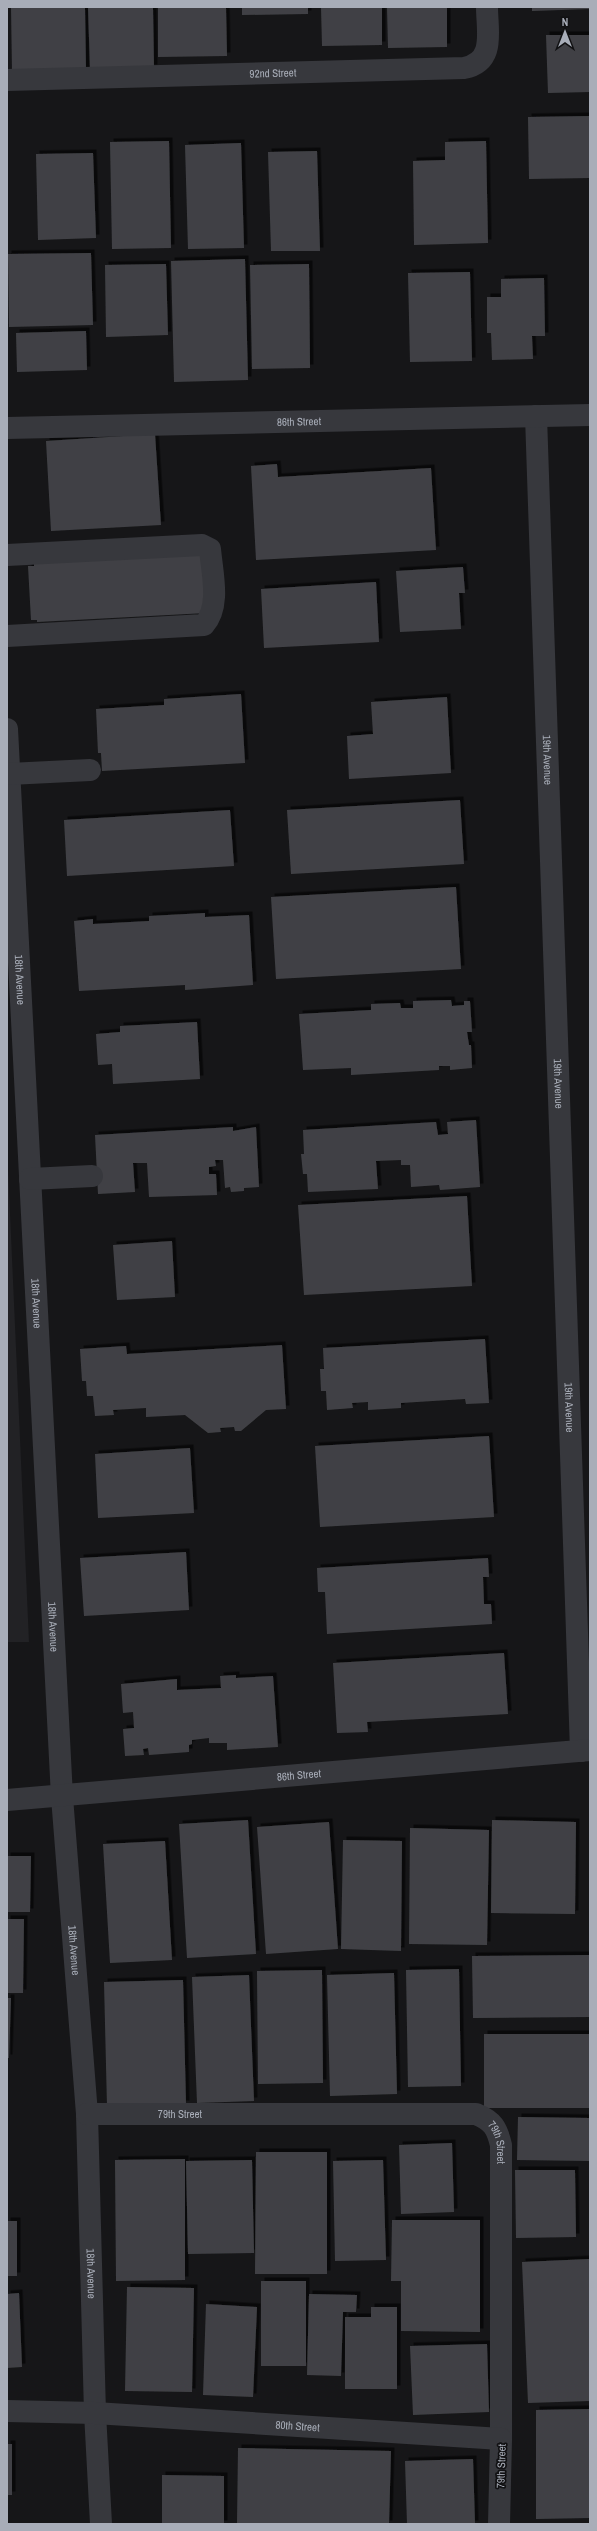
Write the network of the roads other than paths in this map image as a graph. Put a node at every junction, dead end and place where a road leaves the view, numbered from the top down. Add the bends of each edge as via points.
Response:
1 (487, 7) edge
2 (7, 80) edge
3 (590, 415) edge
4 (536, 416) junction
5 (7, 428) edge
6 (7, 555) edge
7 (7, 636) edge
8 (7, 729) edge
9 (90, 770) dead end
10 (9, 774) junction
11 (92, 1176) dead end
12 (30, 1179) junction
13 (585, 1751) edge
14 (62, 1797) junction
15 (7, 1800) edge
16 (87, 2114) junction
17 (7, 2411) edge
18 (94, 2413) junction
19 (501, 2439) junction
20 (101, 2524) edge
21 (499, 2524) edge

1 - 2 street, 92nd Street via 488,48 485,56 480,63 464,68
3 - 4 street, 86th Street
4 - 5 street, 86th Street
4 - 13 street, 19th Avenue
6 - 7 street via 202,545 210,549 214,604 212,616 204,625
8 - 10 street, 18th Avenue
9 - 10 street
10 - 12 street, 18th Avenue
11 - 12 street
12 - 14 street, 18th Avenue
13 - 14 street, 86th Street
14 - 15 street, 86th Street
14 - 16 street, 18th Avenue
16 - 18 street, 18th Avenue
16 - 19 street, 79th Street via 476,2114 489,2119 498,2130 501,2145
17 - 18 street, 80th Street
18 - 19 street, 80th Street
18 - 20 street, 18th Avenue
19 - 21 street, 79th Street

